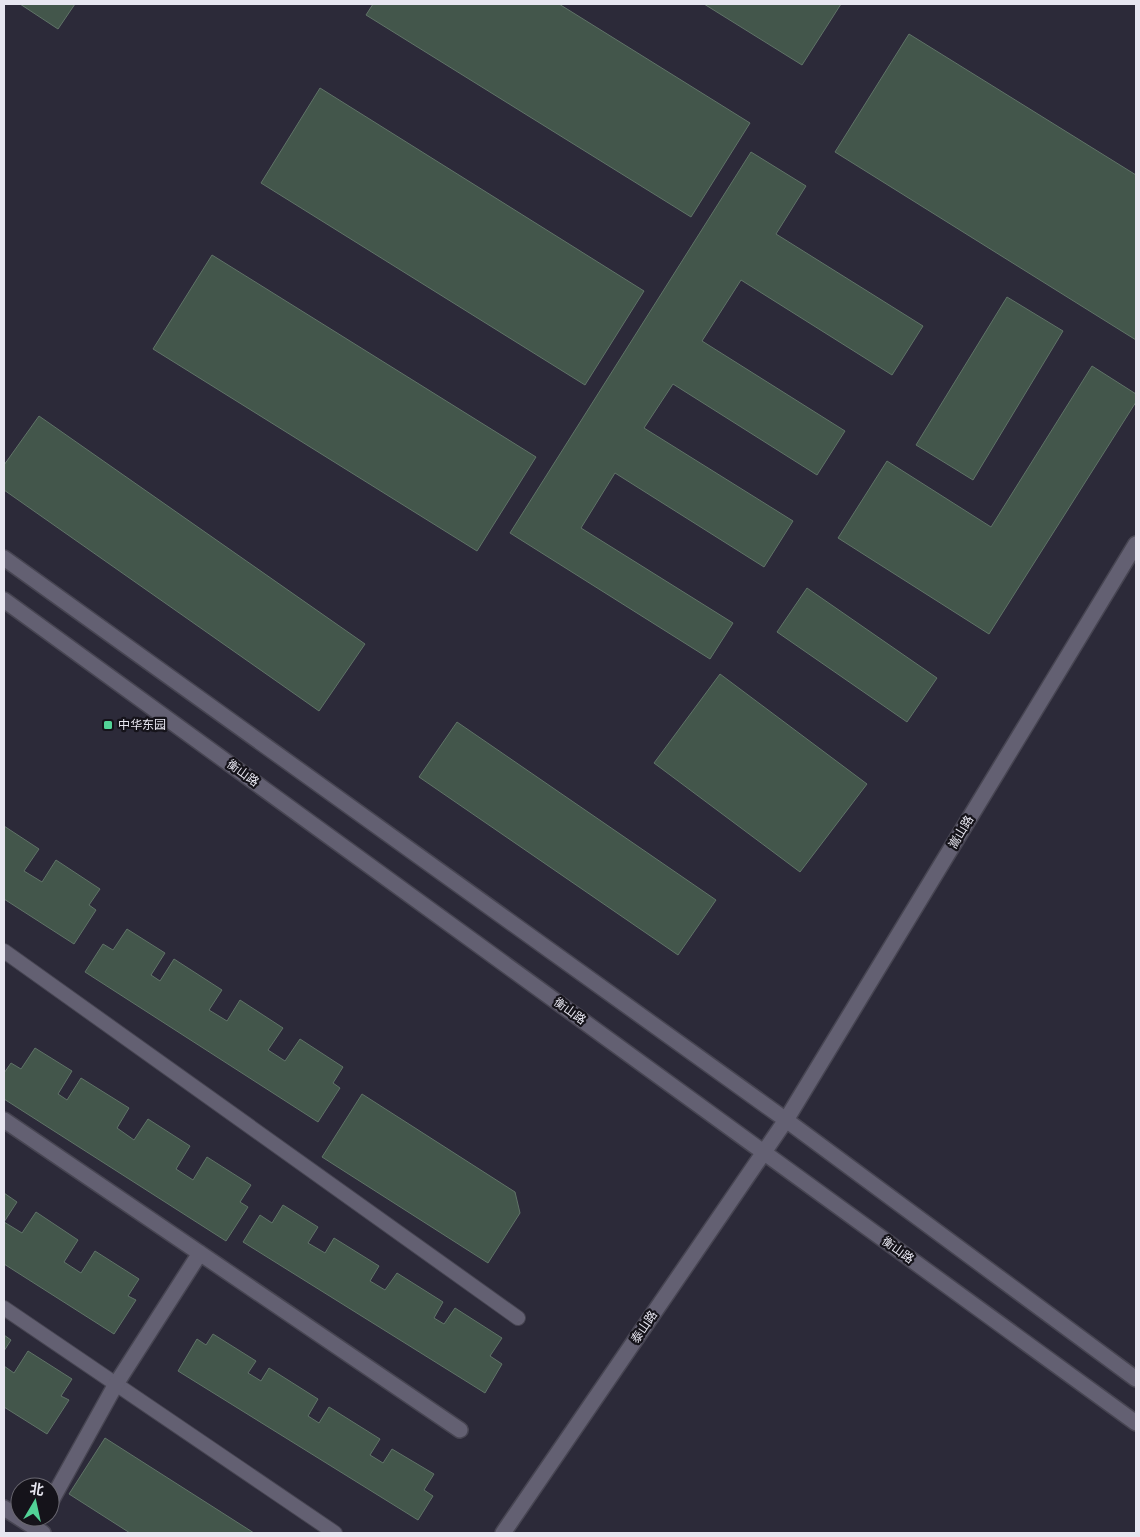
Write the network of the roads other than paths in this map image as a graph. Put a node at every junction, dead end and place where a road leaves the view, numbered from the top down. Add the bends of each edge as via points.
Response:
1 (1136, 544) edge
2 (4, 558) edge
3 (4, 600) edge
4 (4, 951) edge
5 (4, 1120) edge
6 (786, 1120) junction
7 (764, 1152) junction
8 (200, 1253) junction
9 (4, 1308) edge
10 (518, 1318) dead end
11 (1136, 1379) edge
12 (116, 1384) junction
13 (1136, 1424) edge
14 (460, 1430) dead end
15 (60, 1485) edge
16 (4, 1508) edge
17 (39, 1528) edge
18 (335, 1533) edge
19 (502, 1533) edge

1 - 6 street, 嵩山路
2 - 6 street
3 - 7 street, 衡山路
4 - 10 lane
5 - 8 street
6 - 7 street, 泰山路
6 - 11 street
7 - 13 street, 衡山路
7 - 19 street, 泰山路
8 - 12 street
8 - 14 street
9 - 12 lane
12 - 15 street
12 - 18 lane
16 - 17 street

